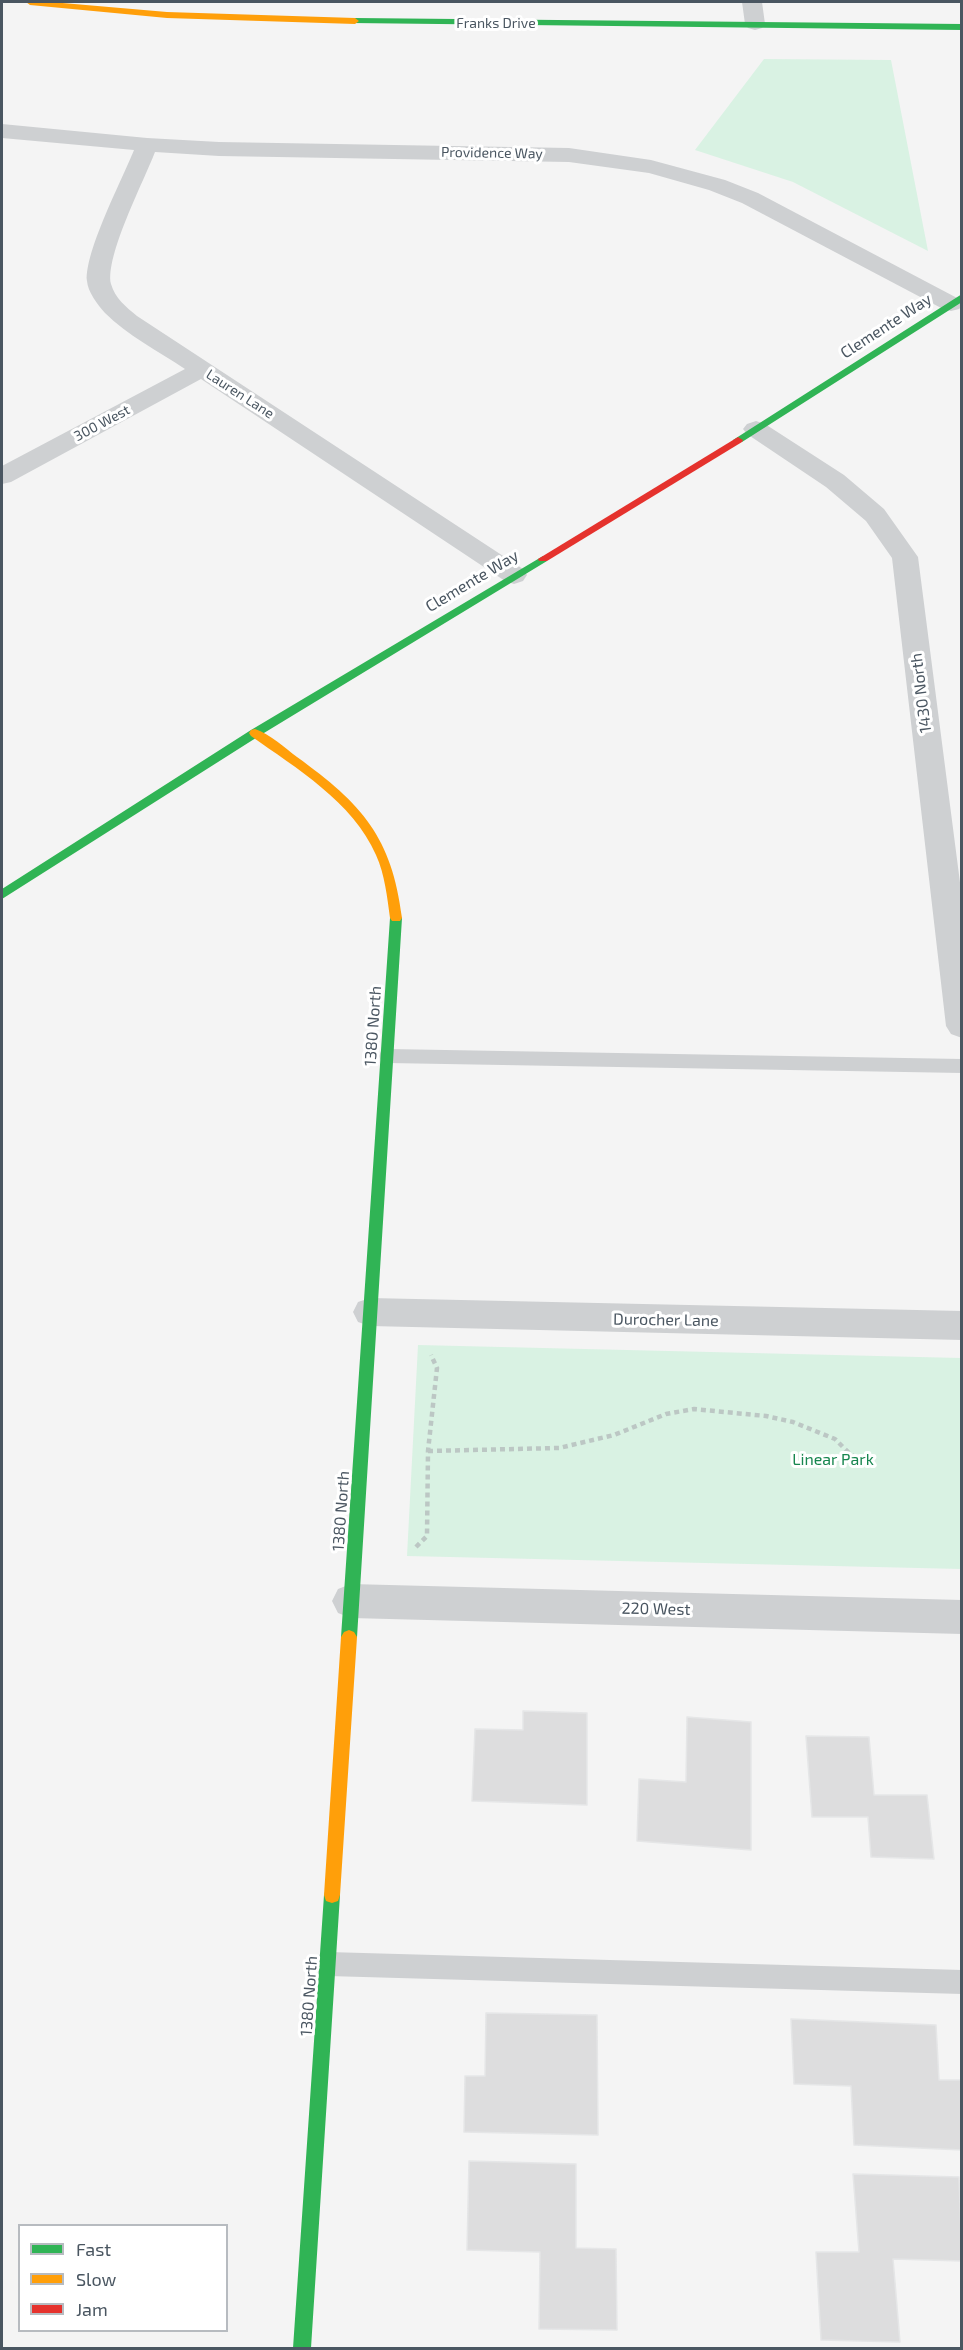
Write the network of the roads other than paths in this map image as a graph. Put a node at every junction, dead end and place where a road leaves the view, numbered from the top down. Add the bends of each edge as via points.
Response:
1 (30, 2) edge
2 (752, 2) edge
3 (755, 24) junction
4 (962, 27) edge
5 (2, 131) edge
6 (147, 145) junction
7 (958, 303) edge
8 (202, 369) junction
9 (756, 429) junction
10 (2, 476) edge
11 (514, 575) junction
12 (255, 733) junction
13 (2, 895) edge
14 (962, 1026) edge
15 (388, 1056) junction
16 (962, 1065) edge
17 (370, 1312) junction
18 (962, 1326) edge
19 (351, 1601) junction
20 (962, 1617) edge
21 (328, 1964) junction
22 (962, 1982) edge
23 (302, 2349) edge

1 - 3 street, Franks Drive via 236,19
2 - 3 street
3 - 4 street, Franks Drive
5 - 6 street, Providence Way
6 - 7 street, Providence Way via 538,154 651,167 750,198
6 - 8 street, Lauren Lane via 101,259 99,281 102,292 118,312
7 - 9 street, Clemente Way
8 - 10 street, 300 West
8 - 11 street, Lauren Lane
9 - 11 street, Clemente Way
9 - 14 street, 1430 North via 835,481 875,515 905,557
11 - 12 street, Clemente Way
12 - 13 street, Clemente Way
12 - 15 street, 1380 North via 361,819 389,869 396,926
15 - 16 lane
15 - 17 street, 1380 North
17 - 18 street, Durocher Lane
17 - 19 street, 1380 North
19 - 20 street, 220 West
19 - 21 street, 1380 North
21 - 22 lane
21 - 23 street, 1380 North

